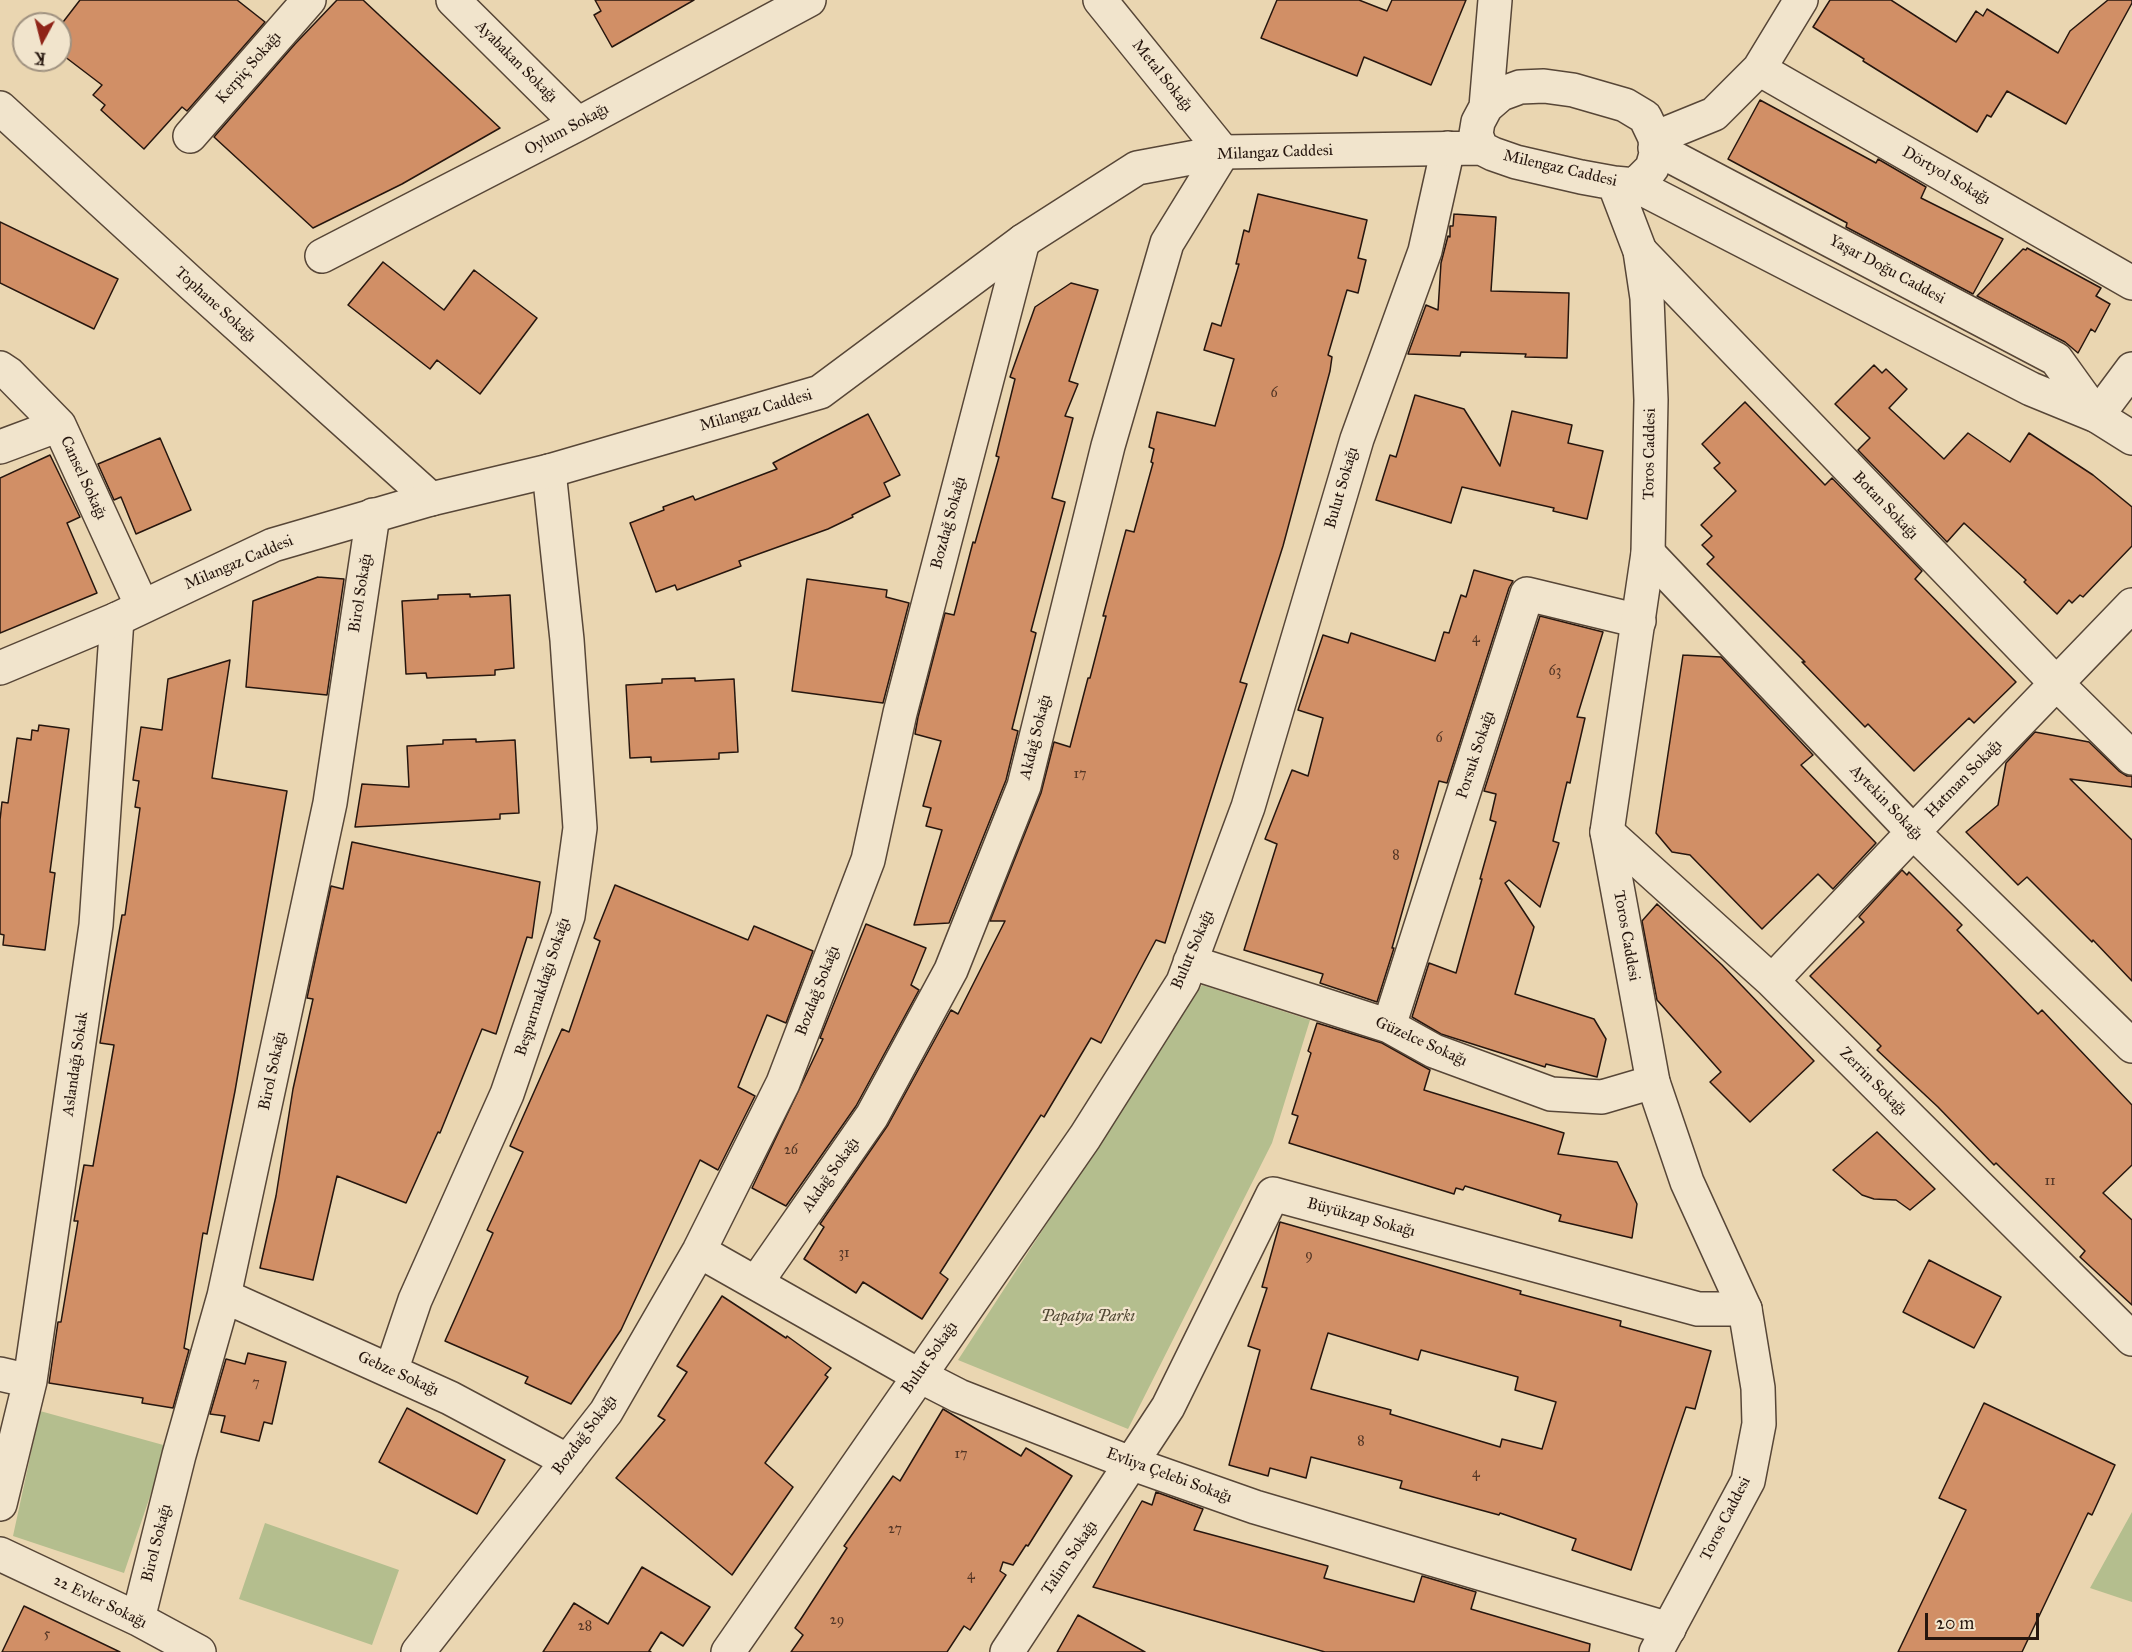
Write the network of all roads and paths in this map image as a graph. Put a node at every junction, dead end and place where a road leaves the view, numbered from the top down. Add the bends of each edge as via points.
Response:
1 (309, 0) edge
2 (453, 0) edge
3 (809, 0) edge
4 (1100, 0) edge
5 (1801, 0) edge
6 (1495, 3) edge
7 (1759, 69) junction
8 (1520, 87) junction
9 (1486, 107) junction
10 (0, 108) edge
11 (578, 124) junction
12 (190, 136) dead end
13 (1655, 143) junction
14 (1448, 148) junction
15 (1481, 148) junction
16 (1223, 152) junction
17 (1625, 184) junction
18 (1023, 241) junction
19 (1640, 251) junction
20 (322, 256) dead end
21 (2132, 283) edge
22 (0, 368) edge
23 (2132, 369) edge
24 (2097, 416) junction
25 (59, 425) junction
26 (2132, 438) edge
27 (0, 447) edge
28 (549, 471) junction
29 (431, 499) junction
30 (373, 515) junction
31 (1648, 553) junction
32 (2132, 605) edge
33 (129, 612) junction
34 (1639, 621) junction
35 (0, 668) edge
36 (2056, 683) junction
37 (2132, 758) edge
38 (1607, 832) junction
39 (1913, 832) junction
40 (1190, 962) junction
41 (1772, 981) junction
42 (1389, 1026) junction
43 (2132, 1046) edge
44 (1653, 1082) junction
45 (699, 1251) junction
46 (761, 1286) junction
47 (224, 1296) junction
48 (1745, 1309) junction
49 (2132, 1339) edge
50 (391, 1371) junction
51 (918, 1375) junction
52 (15, 1378) edge
53 (568, 1461) junction
54 (1132, 1464) junction
55 (0, 1504) edge
56 (0, 1554) edge
57 (138, 1619) junction
58 (1662, 1640) edge
59 (1008, 1651) edge
60 (199, 1652) edge
61 (418, 1652) edge
62 (728, 1652) edge

1 - 12 street, Kerpiç Sokağı
2 - 11 street, Ayabakan Sokağı
3 - 11 street, Oylum Sokağı
4 - 16 street, Metal Sokağı
5 - 7 street
6 - 8 street
6 - 9 street, Milengaz Caddesi
7 - 13 street via 1714,114
7 - 21 street, Dörtyol Sokağı
8 - 9 street via 1501,94
8 - 13 street via 1574,90 1625,105 1645,117
9 - 15 street, Milengaz Caddesi via 1476,134
10 - 29 street, Tophane Sokağı
11 - 20 street, Oylum Sokağı
13 - 17 street, Milengaz Caddesi via 1652,168
13 - 24 street, Yaşar Doğu Caddesi via 2056,359
14 - 15 street, Milangaz Caddesi
14 - 16 street, Milangaz Caddesi
14 - 40 street, Bulut Sokağı via 1425,251 1356,439 1248,807
15 - 17 street, Milengaz Caddesi via 1516,162
16 - 18 street, Milangaz Caddesi via 1137,168
16 - 46 street, Akdağ Sokağı via 1167,243 1108,446 1024,786 951,970 872,1116 765,1269
17 - 19 street, Toros Caddesi
17 - 24 street, Yaşar Doğu Caddesi via 2031,389
18 - 28 street, Milangaz Caddesi via 820,393
18 - 45 street, Bozdağ Sokağı via 900,713 867,861 783,1083
19 - 31 street, Toros Caddesi via 1647,298 1651,400
19 - 36 street, Botan Sokağı
22 - 25 street, Cansel Sokağı
23 - 24 street
24 - 26 street, Yaşar Doğu Caddesi
25 - 27 street
25 - 33 street, Cansel Sokağı
28 - 29 street, Milangaz Caddesi
28 - 50 street, Beşparmakdağı Sokağı via 567,640 580,828 568,916 507,1094 415,1300
29 - 30 street, Milangaz Caddesi
30 - 33 street, Milangaz Caddesi via 273,545
30 - 47 street, Birol Sokağı via 330,803
31 - 34 street, Toros Caddesi
31 - 39 street, Aytekin Sokağı
32 - 36 street, Hatman Sokağı
33 - 35 street, Milangaz Caddesi
33 - 52 street, Aslandağı Sokak via 96,926
34 - 38 street, Toros Caddesi
34 - 42 street, Porsuk Sokağı via 1527,594
36 - 37 street, Botan Sokağı
36 - 39 street, Hatman Sokağı
38 - 41 street, Zerrin Sokağı
38 - 44 street, Toros Caddesi
39 - 41 street, Hatman Sokağı
39 - 43 street, Aytekin Sokağı
40 - 42 street, Güzelce Sokağı
40 - 51 street, Bulut Sokağı via 1183,982 1085,1137
41 - 49 street, Zerrin Sokağı
42 - 44 street, Güzelce Sokağı via 1434,1051 1551,1094 1602,1097
44 - 48 street, Toros Caddesi via 1687,1182
45 - 46 street, Evliya Çelebi Sokağı
45 - 53 street, Bozdağ Sokağı via 606,1412
46 - 51 street, Evliya Çelebi Sokağı
47 - 50 street, Gebze Sokağı
47 - 57 street, Birol Sokağı
48 - 54 street, Büyükzap Sokağı via 1698,1309 1273,1194 1168,1407
48 - 58 street, Toros Caddesi via 1759,1415 1748,1482
50 - 53 street, Gebze Sokağı
51 - 54 street, Evliya Çelebi Sokağı via 959,1396
51 - 62 street, Bulut Sokağı
52 - 55 street, Aslandağı Sokak
53 - 61 street, Bozdağ Sokağı
54 - 58 street, Evliya Çelebi Sokağı
54 - 59 street, Talim Sokağı
56 - 57 street, 22 Evler Sokağı
57 - 60 street, 22 Evler Sokağı

